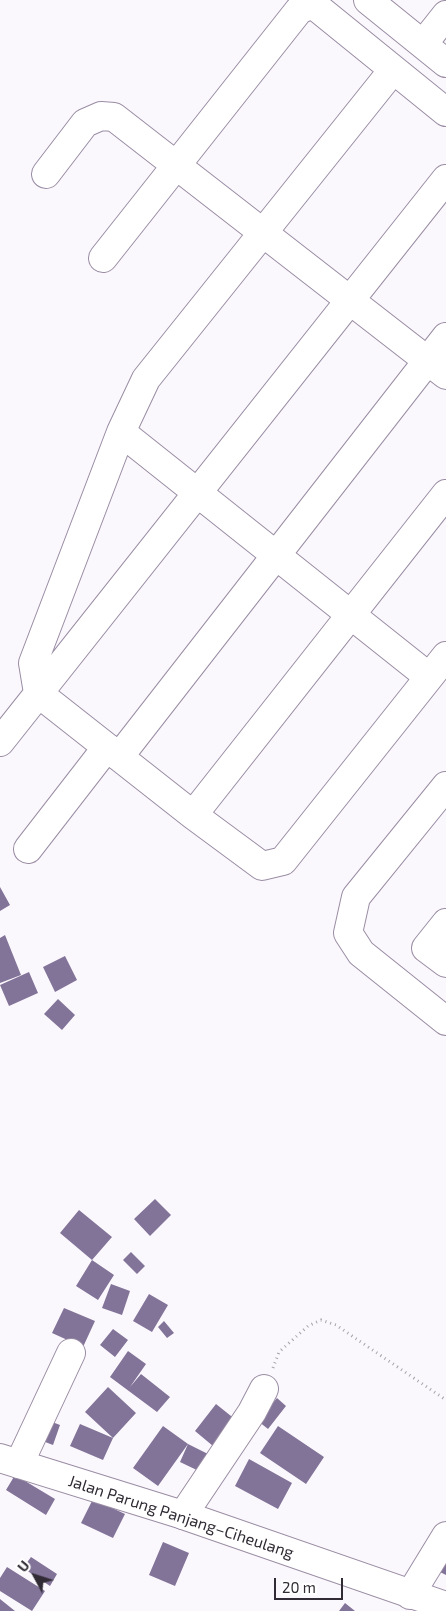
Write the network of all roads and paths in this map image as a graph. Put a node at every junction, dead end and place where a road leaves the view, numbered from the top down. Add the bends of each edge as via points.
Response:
1 (368, 0) edge
2 (446, 15) edge
3 (423, 44) junction
4 (446, 62) edge
5 (393, 70) junction
6 (446, 112) edge
7 (177, 165) junction
8 (46, 174) dead end
9 (446, 178) edge
10 (263, 233) junction
11 (103, 258) dead end
12 (350, 300) junction
13 (446, 337) edge
14 (437, 368) edge
15 (121, 432) junction
16 (197, 492) junction
17 (446, 494) edge
18 (276, 555) junction
19 (351, 614) junction
20 (446, 656) edge
21 (429, 677) junction
22 (38, 693) junction
23 (0, 742) edge
24 (113, 752) junction
25 (446, 786) edge
26 (194, 815) junction
27 (28, 849) dead end
28 (446, 923) edge
29 (446, 964) edge
30 (446, 1021) edge
31 (71, 1353) dead end
32 (264, 1389) joint
33 (446, 1400) edge
34 (9, 1461) edge
35 (183, 1515) junction
36 (446, 1536) edge
37 (410, 1594) junction
38 (446, 1606) edge

1 - 3 street
2 - 3 street
3 - 4 street
5 - 6 street
5 - 7 street via 314,5 308,6 299,10
5 - 10 street
7 - 8 street via 114,116 101,116 85,123
7 - 10 street
7 - 11 street
9 - 12 street
10 - 12 street
10 - 15 street via 146,380
12 - 14 street
12 - 16 street
13 - 14 street
14 - 18 street
15 - 16 street
15 - 22 street via 32,663
16 - 18 street
16 - 22 street
17 - 19 street
18 - 19 street
18 - 24 street
19 - 21 street
19 - 26 street
20 - 21 street
21 - 26 street via 283,861 262,866
22 - 23 street
22 - 24 street
24 - 26 street
24 - 27 street
25 - 30 street via 356,897 348,933 361,953
28 - 29 street via 426,948
31 - 34 street
32 - 33 path via 279,1352 308,1326 321,1320 336,1325
32 - 35 street
34 - 35 street, Jalan Parung Panjang–Ciheulang
35 - 37 street, Jalan Parung Panjang–Ciheulang
36 - 37 street
37 - 38 street, Jalan Parung Panjang–Ciheulang

